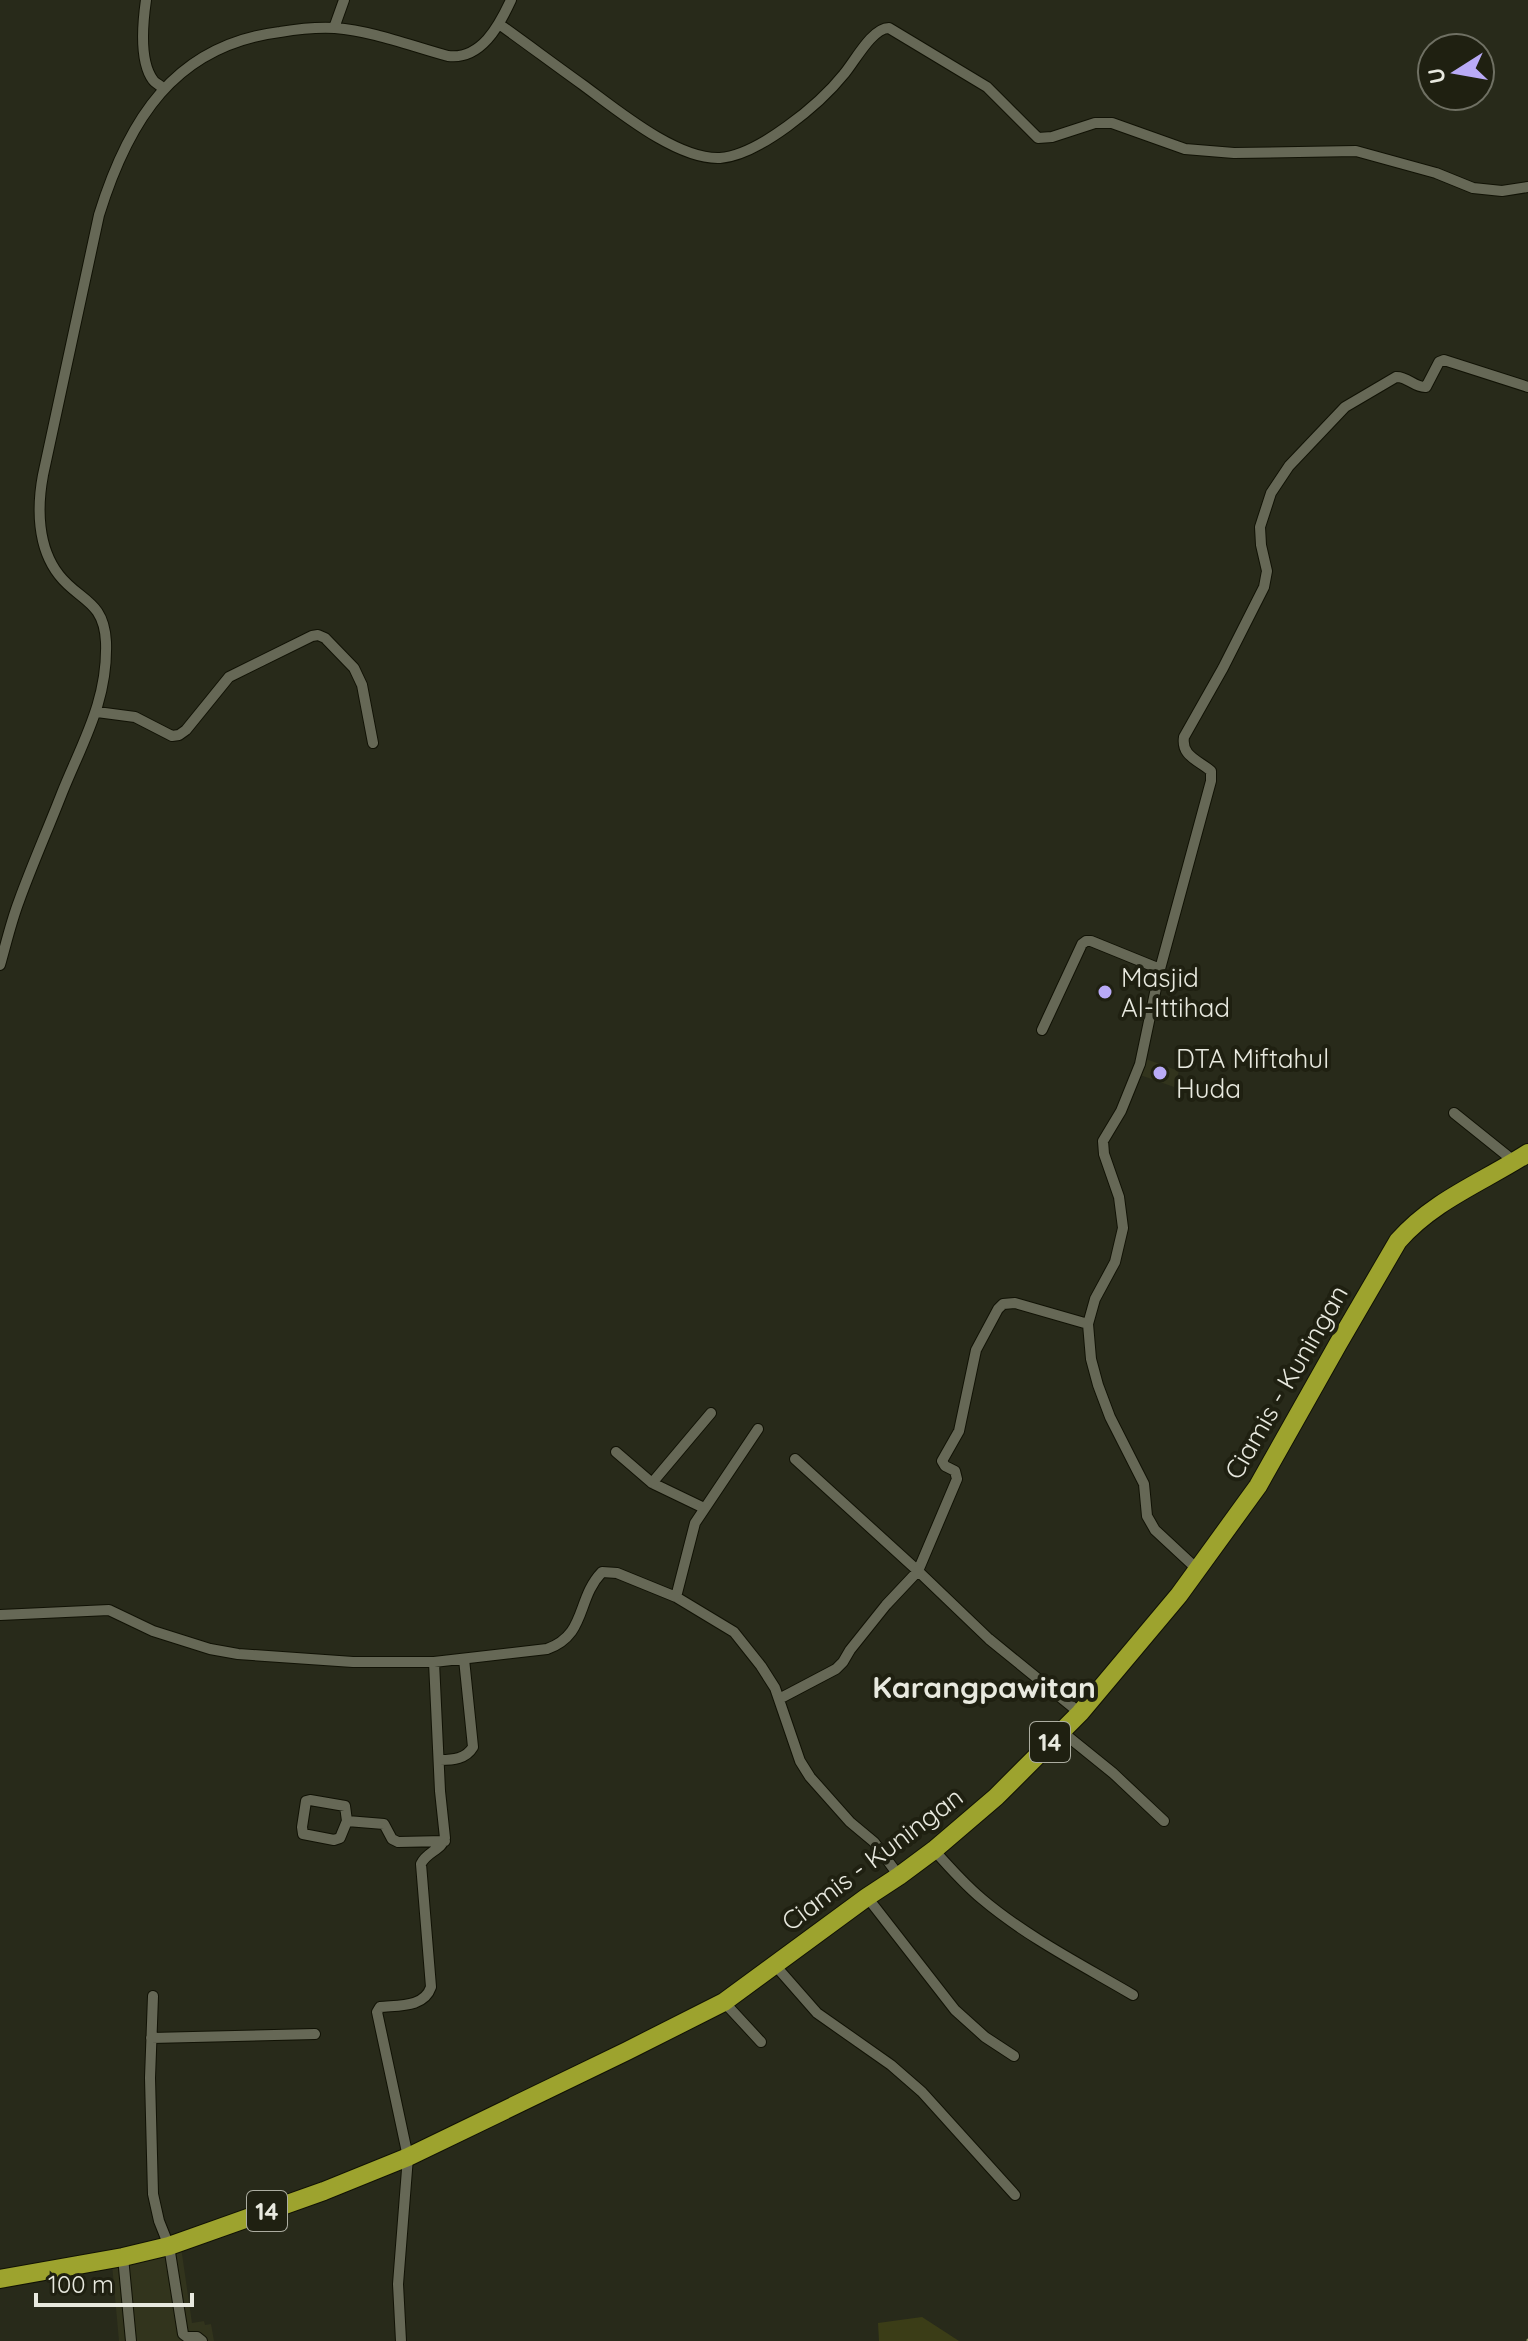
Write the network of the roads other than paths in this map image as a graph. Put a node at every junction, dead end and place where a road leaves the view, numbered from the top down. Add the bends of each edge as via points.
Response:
1 (146, 0) edge
2 (344, 0) edge
3 (511, 0) edge
4 (499, 24) junction
5 (334, 28) junction
6 (163, 88) junction
7 (1528, 187) edge
8 (1528, 387) edge
9 (97, 712) junction
10 (373, 743) dead end
11 (0, 965) edge
12 (1160, 969) junction
13 (1042, 1030) dead end
14 (1454, 1113) dead end
15 (1521, 1158) edge
16 (1088, 1324) junction
17 (711, 1413) dead end
18 (758, 1429) dead end
19 (616, 1452) dead end
20 (795, 1459) dead end
21 (652, 1483) junction
22 (704, 1508) junction
23 (1197, 1569) junction
24 (918, 1571) junction
25 (676, 1597) junction
26 (0, 1615) edge
27 (464, 1659) junction
28 (434, 1662) junction
29 (779, 1699) junction
30 (1080, 1713) junction
31 (1061, 1731) junction
32 (440, 1760) junction
33 (347, 1821) junction
34 (1164, 1821) dead end
35 (445, 1841) junction
36 (934, 1850) junction
37 (899, 1876) junction
38 (867, 1897) junction
39 (774, 1964) junction
40 (1133, 1995) dead end
41 (153, 1996) dead end
42 (724, 2002) junction
43 (315, 2034) dead end
44 (151, 2038) junction
45 (761, 2042) dead end
46 (1014, 2056) dead end
47 (408, 2157) junction
48 (1015, 2195) dead end
49 (169, 2246) junction
50 (123, 2257) junction
51 (0, 2279) edge
52 (131, 2341) edge
53 (202, 2341) edge
54 (401, 2341) edge

1 - 6 street via 147,66
2 - 5 street
3 - 4 street
4 - 5 street via 469,54 456,57
4 - 7 street via 638,125 705,157 736,155 787,126 833,87 877,31 889,28 987,87 1038,138 1112,123 1185,149 1356,151 1473,188
5 - 6 street via 261,34 227,43
6 - 9 street via 130,136 105,198 40,487 48,557 60,577 95,608 103,627 104,671
8 - 12 street via 1441,360 1426,387 1399,376 1352,402 1281,476 1262,517 1264,587 1184,737 1188,755 1212,776
9 - 10 street via 135,717 179,735 229,677 318,635 354,668
9 - 11 street via 18,903
12 - 13 street via 1086,941
12 - 16 street via 1140,1064 1103,1141 1123,1228 1115,1262
14 - 15 street
15 - 23 highway, Ciamis - Kuningan / 14 via 1442,1202 1398,1241 1258,1486
16 - 23 street via 1098,1385 1144,1484 1150,1523
16 - 24 street via 1015,1303 998,1309 976,1350 959,1431 942,1461 957,1479
17 - 21 street
18 - 22 street
19 - 21 street
20 - 24 street
21 - 22 street
22 - 25 street via 695,1523
23 - 30 highway, Ciamis - Kuningan / 14
24 - 29 street via 836,1669
24 - 30 street via 989,1639
25 - 27 street via 602,1572 573,1631 560,1645
25 - 29 street via 734,1632
26 - 28 street via 109,1610 153,1631 224,1652 361,1663
27 - 28 street
27 - 32 street via 473,1747 462,1757
28 - 32 street
29 - 37 street via 810,1777 874,1842
30 - 31 highway, Ciamis - Kuningan / 14
31 - 34 street
31 - 36 highway, Ciamis - Kuningan / 14
32 - 35 street
33 - 33 street via 344,1805 308,1800 302,1832 337,1839
33 - 35 street via 384,1824 398,1842
35 - 47 street via 421,1864 430,1992 420,2001 380,2007 377,2012
36 - 37 highway, Ciamis - Kuningan / 14
36 - 40 street via 994,1908
37 - 38 highway, Ciamis - Kuningan / 14
38 - 39 highway, Ciamis - Kuningan / 14
38 - 46 street via 955,2010
39 - 42 highway, Ciamis - Kuningan / 14
39 - 48 street via 817,2013 922,2092
41 - 44 street
42 - 45 street
42 - 47 highway, Ciamis - Kuningan / 14
43 - 44 street
44 - 49 street via 153,2194
47 - 49 highway, Ciamis - Kuningan / 14
47 - 54 street via 398,2284
49 - 50 highway, Ciamis - Kuningan / 14
49 - 53 street via 183,2334
50 - 51 highway, Ciamis - Kuningan / 14
50 - 52 street

